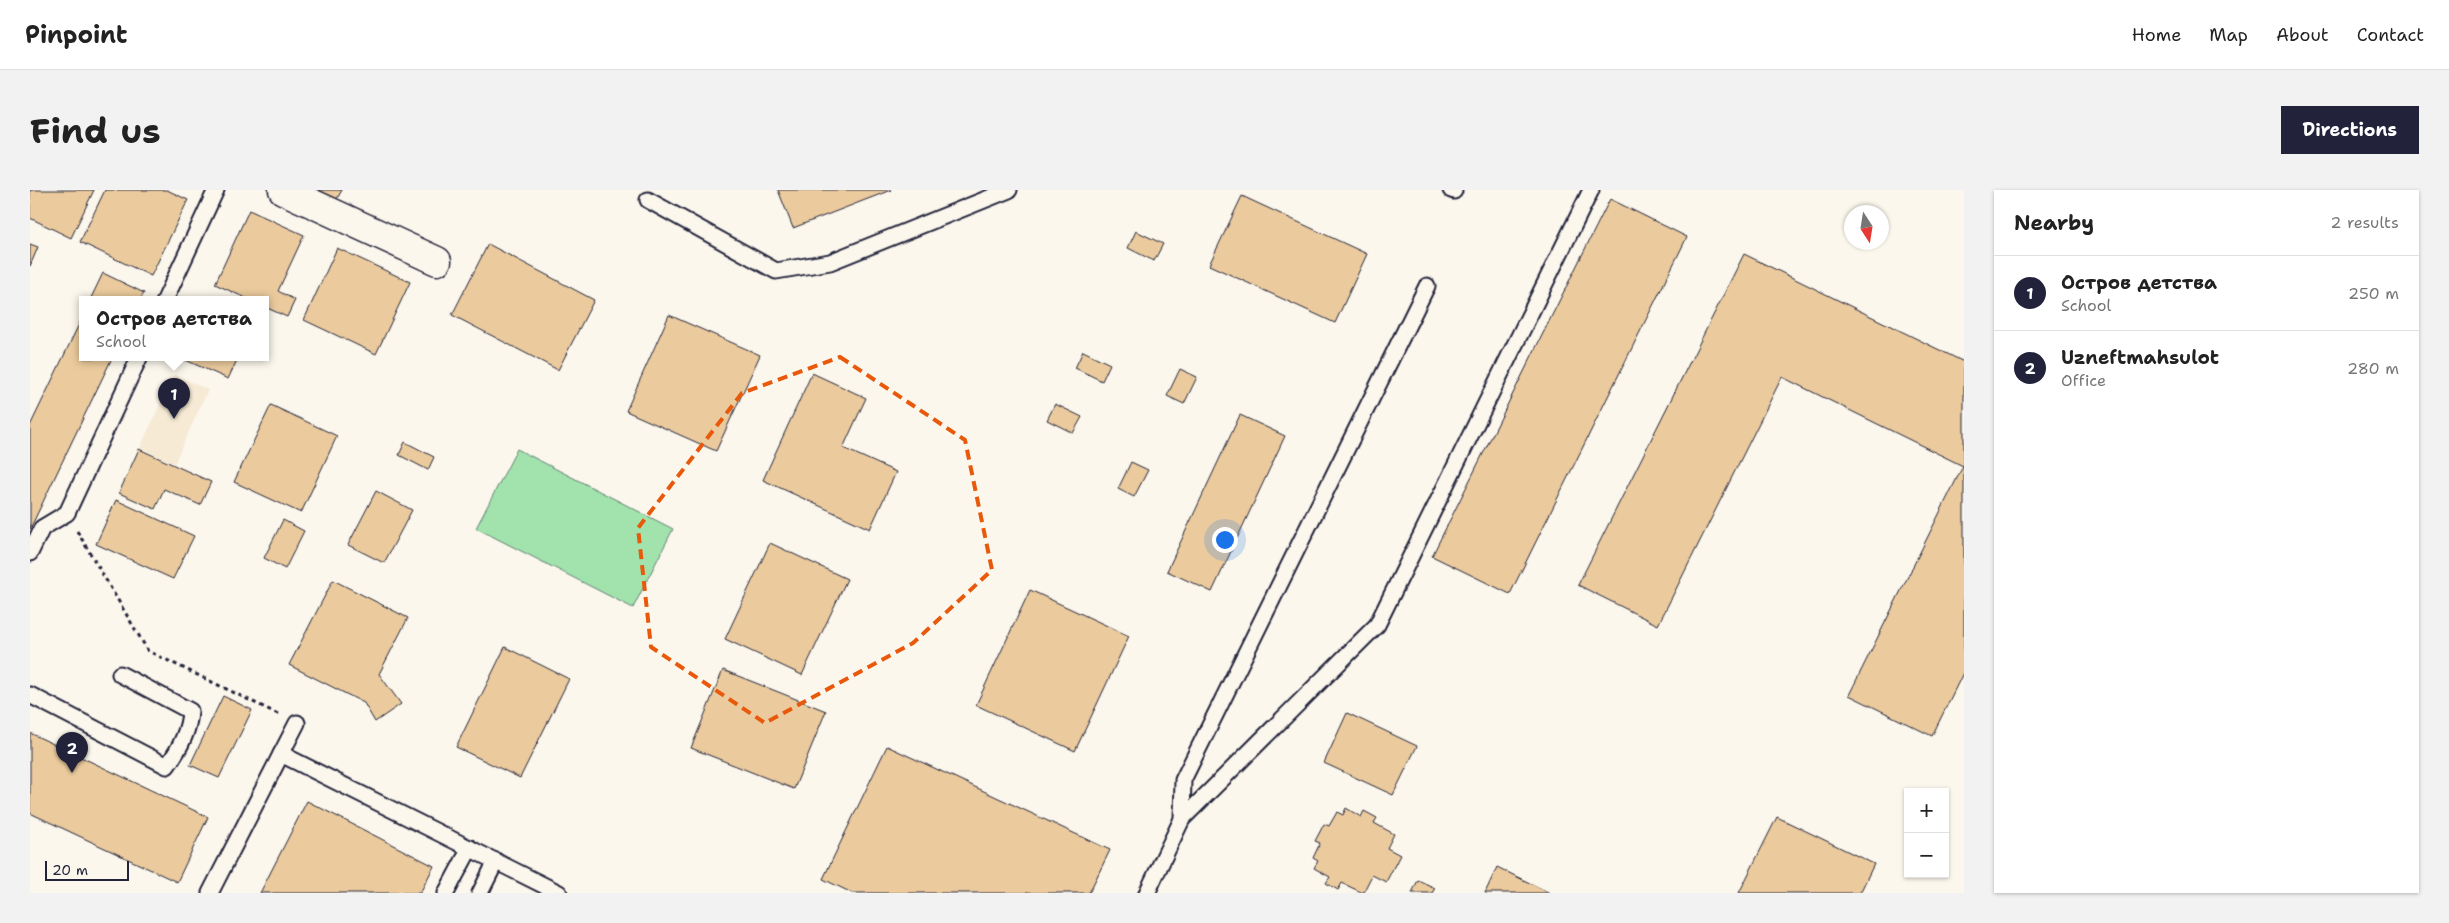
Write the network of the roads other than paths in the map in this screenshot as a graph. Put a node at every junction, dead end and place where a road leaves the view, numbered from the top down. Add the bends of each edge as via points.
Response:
1 (216, 190) edge
2 (283, 190) edge
3 (1009, 190) edge
4 (1591, 190) edge
5 (648, 200) dead end
6 (437, 260) dead end
7 (1427, 286) dead end
8 (167, 296) edge
9 (138, 361) edge
10 (30, 553) edge
11 (120, 674) dead end
12 (30, 695) edge
13 (297, 723) road end
14 (281, 754) junction
15 (1182, 819) junction
16 (470, 848) junction
17 (496, 861) junction
18 (210, 893) edge
19 (446, 893) edge
20 (480, 893) edge
21 (559, 893) edge
22 (1147, 893) edge

1 - 8 lane
2 - 6 street
3 - 5 lane via 830,262 776,271
4 - 15 lane via 1377,625
7 - 15 lane via 1183,780
9 - 10 lane via 67,513 42,528
11 - 12 lane via 190,711 190,721 177,752 167,766
13 - 14 lane
14 - 16 lane
14 - 18 lane
15 - 22 lane
16 - 17 lane
16 - 19 lane
17 - 20 lane
17 - 21 lane

